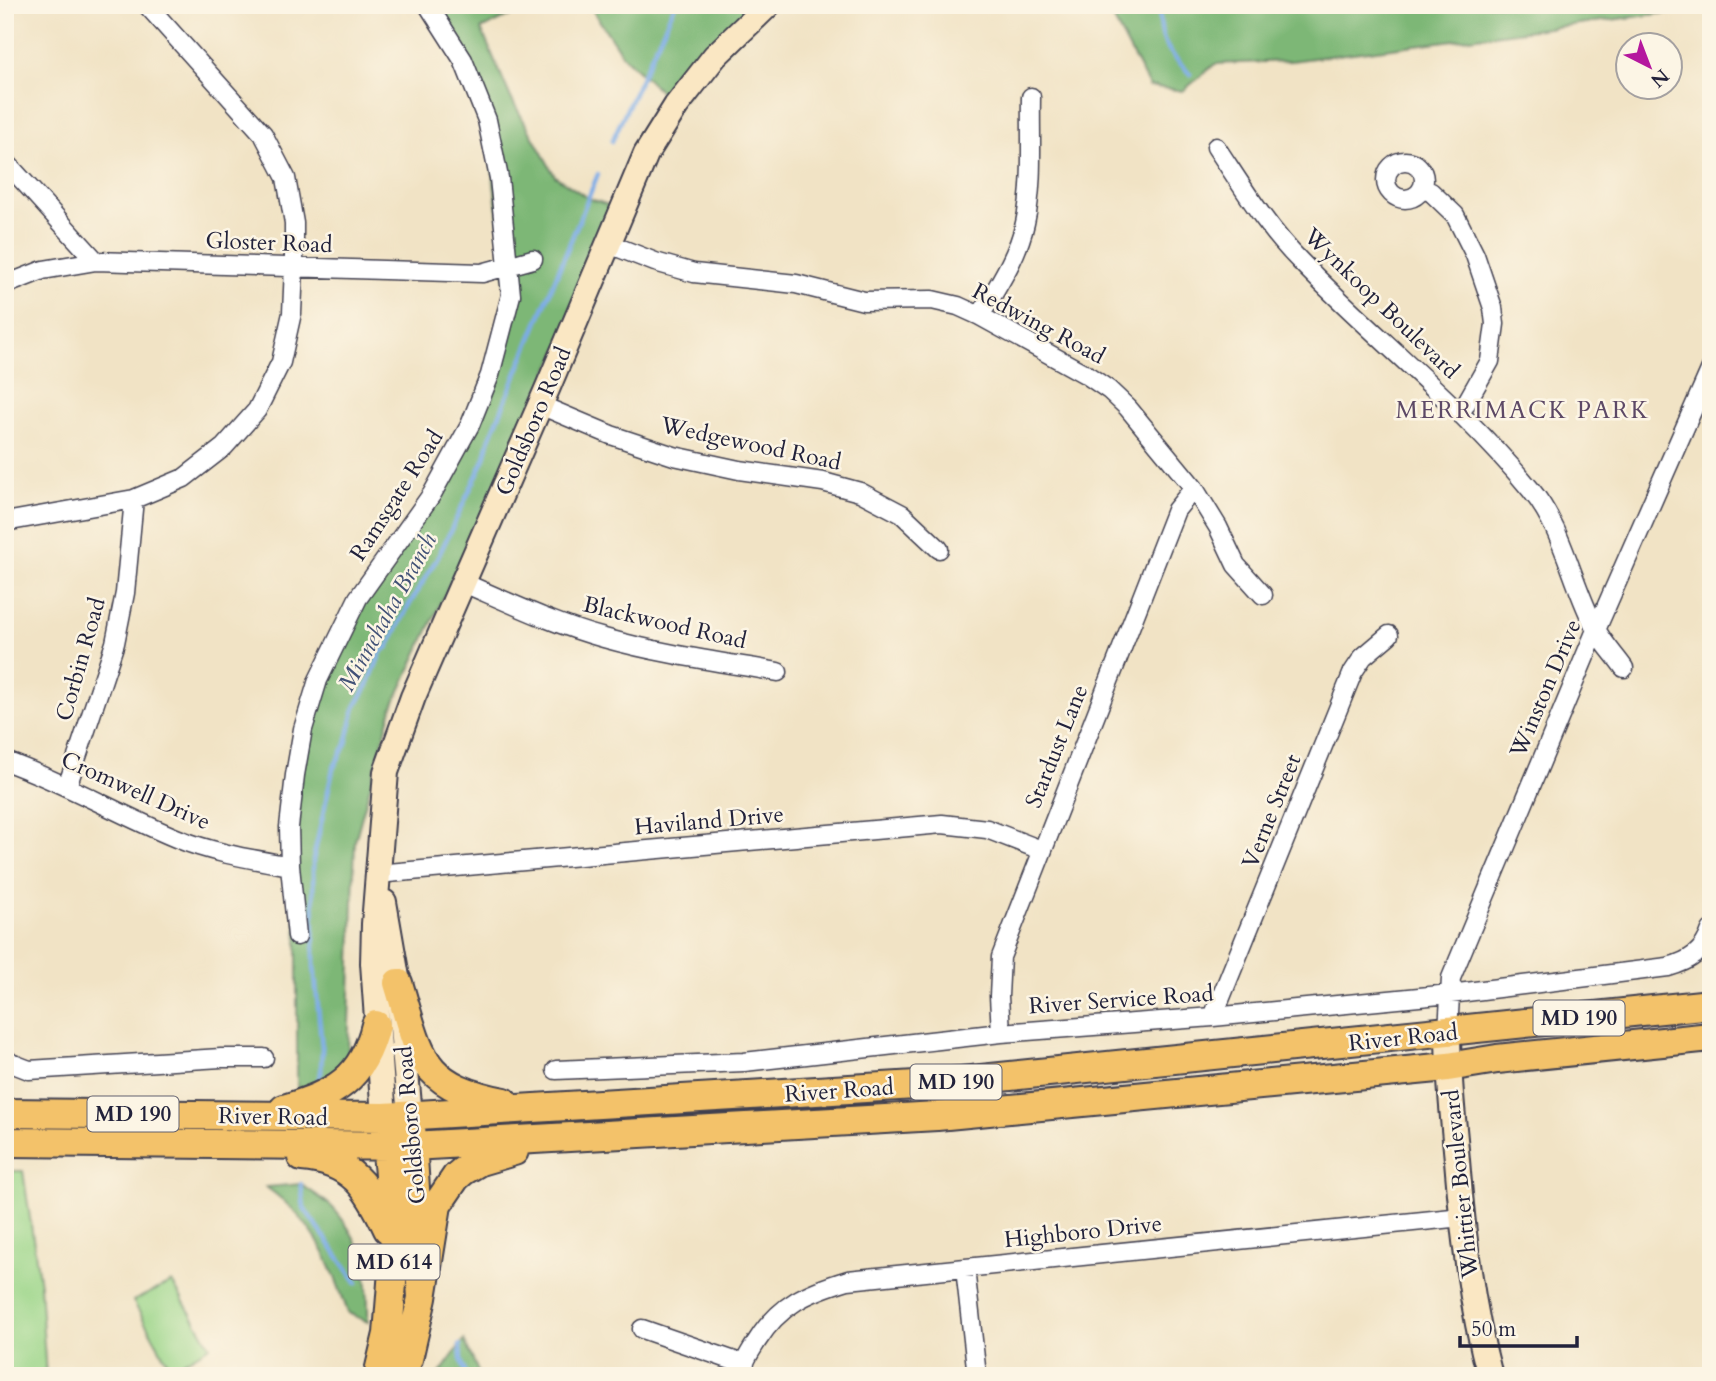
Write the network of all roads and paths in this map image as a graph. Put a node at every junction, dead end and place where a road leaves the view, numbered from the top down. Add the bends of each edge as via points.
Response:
1 (147, 5) edge
2 (768, 5) edge
3 (431, 6) edge
4 (1031, 97) dead end
5 (1216, 147) dead end
6 (5, 161) edge
7 (1422, 188) dead end
8 (609, 244) junction
9 (533, 259) dead end
10 (96, 261) junction
11 (507, 266) junction
12 (294, 267) junction
13 (5, 285) edge
14 (980, 317) junction
15 (1711, 368) edge
16 (540, 405) junction
17 (1460, 414) junction
18 (1194, 488) junction
19 (134, 499) junction
20 (5, 522) edge
21 (939, 549) dead end
22 (464, 583) junction
23 (1263, 595) dead end
24 (1596, 630) junction
25 (1389, 635) dead end
26 (1624, 668) dead end
27 (778, 672) dead end
28 (5, 761) edge
29 (67, 788) junction
30 (1041, 850) junction
31 (290, 866) junction
32 (377, 874) junction
33 (1711, 930) edge
34 (297, 936) dead end
35 (398, 983) junction
36 (1450, 995) junction
37 (1711, 1004) edge
38 (1213, 1017) junction
39 (376, 1025) junction
40 (1448, 1032) junction
41 (1001, 1033) junction
42 (1711, 1037) edge
43 (5, 1058) edge
44 (264, 1058) dead end
45 (1448, 1067) junction
46 (556, 1070) dead end
47 (536, 1109) junction
48 (5, 1113) edge
49 (260, 1116) junction
50 (397, 1116) junction
51 (606, 1135) junction
52 (5, 1142) edge
53 (226, 1144) junction
54 (399, 1146) junction
55 (1462, 1217) junction
56 (395, 1245) junction
57 (965, 1268) junction
58 (422, 1298) junction
59 (642, 1329) dead end
60 (742, 1370) edge
61 (377, 1376) edge
62 (401, 1376) edge
63 (977, 1376) edge
64 (1490, 1376) edge

1 - 12 street via 263,134 286,178 294,223
2 - 8 main road, Goldsboro Road / MD 614 via 715,56 676,106 646,154
3 - 11 street, Ramsgate Road via 463,60 487,120 499,178
4 - 14 street via 1025,224 1012,260
5 - 17 street, Wynkoop Boulevard via 1299,261
6 - 10 street
7 - 17 street via 1455,215 1493,308 1490,361
8 - 14 street, Redwing Road via 694,273 796,284 864,301 932,300
8 - 16 main road, Goldsboro Road / MD 614
9 - 11 street, Gloster Road
10 - 12 street, Gloster Road
10 - 13 street, Gloster Road via 43,270
11 - 12 street, Gloster Road via 482,273
11 - 31 street, Ramsgate Road via 508,309 470,425 432,494 358,598 318,680 295,775
12 - 19 street via 292,313 281,362 257,410 224,447 184,478
14 - 18 street, Redwing Road via 1109,390
15 - 24 street, Winston Drive
16 - 21 street, Wedgewood Road via 674,456 860,492 902,514
16 - 22 main road, Goldsboro Road / MD 614
17 - 24 street, Wynkoop Boulevard via 1534,494 1558,536
18 - 23 street, Redwing Road via 1236,565
18 - 30 street, Stardust Lane via 1176,510
19 - 20 street
19 - 29 street, Corbin Road via 115,643
22 - 27 street, Blackwood Road via 603,638
22 - 32 main road, Goldsboro Road / MD 614 via 413,697 386,772
24 - 26 street, Wynkoop Boulevard
24 - 36 street, Winston Drive via 1451,978
25 - 38 street, Verne Street via 1363,657 1353,673
28 - 29 street, Cromwell Drive
29 - 31 street, Cromwell Drive via 178,839 228,855
30 - 32 street, Haviland Drive via 987,829 942,824
30 - 41 street, Stardust Lane via 1001,957
31 - 34 street, Ramsgate Road
32 - 35 main road, Goldsboro Road / MD 614
32 - 39 main road, Goldsboro Road / MD 614
33 - 36 street, River Service Road via 1700,951 1687,962 1668,967
35 - 47 main road via 424,1060 443,1082 475,1097
35 - 50 main road, Goldsboro Road / MD 614
36 - 38 street, River Service Road
36 - 40 street, Winston Drive
37 - 40 main road, River Road / MD 190
38 - 41 street, River Service Road
39 - 49 main road via 371,1048 346,1081 330,1093
39 - 50 main road, Goldsboro Road / MD 614
40 - 45 main road, Whittier Boulevard
40 - 47 main road, River Road / MD 190 via 932,1084
41 - 46 street, River Service Road via 744,1062
42 - 45 main road, River Road / MD 190
43 - 44 street via 29,1070
45 - 51 main road, River Road / MD 190 via 937,1116
45 - 55 main road, Whittier Boulevard
47 - 50 main road, River Road / MD 190
48 - 49 main road, River Road / MD 190
49 - 50 main road, River Road / MD 190
50 - 54 main road, Goldsboro Road / MD 614
51 - 54 main road, River Road / MD 190
51 - 58 main road via 530,1146 480,1161 456,1177 437,1205
52 - 53 main road, River Road / MD 190
53 - 54 main road, River Road / MD 190
53 - 56 main road via 335,1164 366,1187
54 - 56 main road, Goldsboro Road / MD 614
54 - 58 main road, Goldsboro Road / MD 614
55 - 57 street, Highboro Drive
55 - 64 main road, Whittier Boulevard via 1476,1326
56 - 61 main road, Goldsboro Road / MD 614 via 387,1334
57 - 60 street, Highboro Drive via 848,1280 811,1291 768,1324
57 - 63 street
58 - 62 main road, Goldsboro Road / MD 614
59 - 60 street

